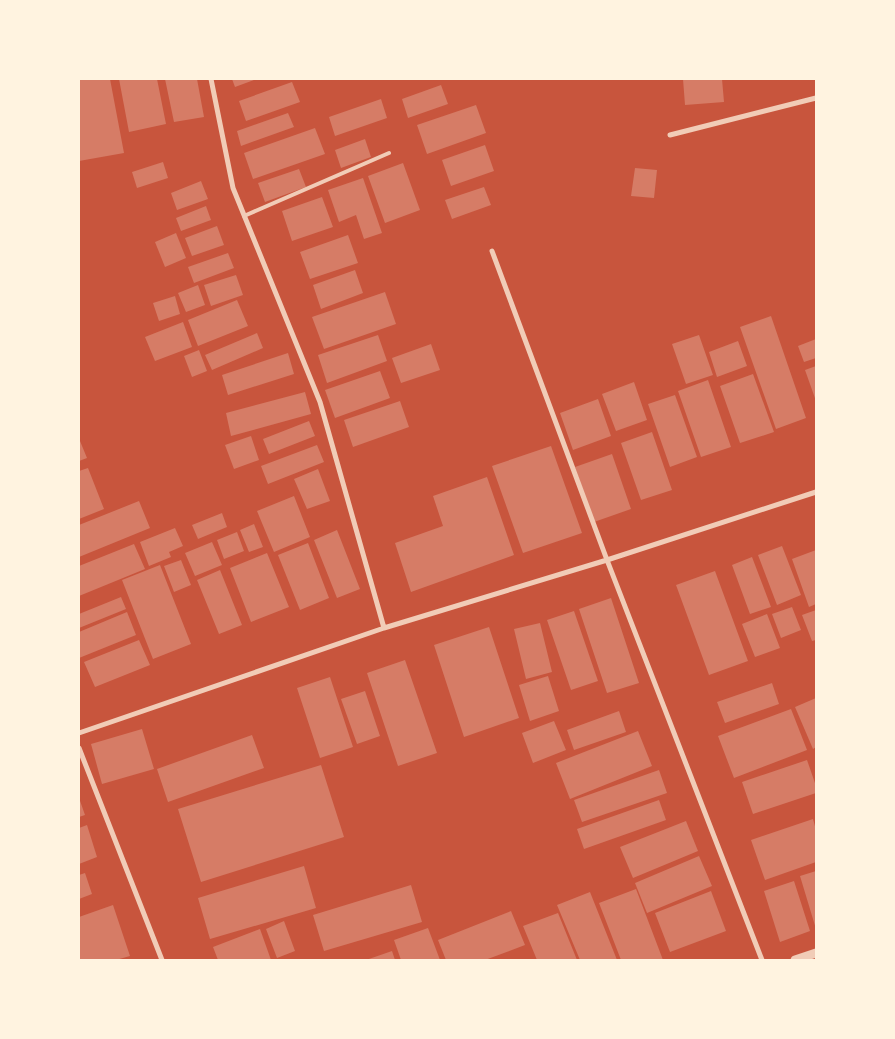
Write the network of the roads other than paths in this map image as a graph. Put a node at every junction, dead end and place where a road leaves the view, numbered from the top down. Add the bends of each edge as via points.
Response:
1 (211, 79) edge
2 (816, 98) edge
3 (670, 135) dead end
4 (389, 152) dead end
5 (244, 216) junction
6 (492, 251) dead end
7 (816, 492) edge
8 (607, 560) junction
9 (384, 628) junction
10 (79, 733) edge
11 (79, 748) edge
12 (816, 953) edge
13 (162, 960) edge
14 (762, 960) edge
15 (795, 960) edge

1 - 5 street via 234,188
2 - 3 street
4 - 5 lane
5 - 9 street via 320,402
6 - 8 street
7 - 8 street
8 - 9 street
8 - 14 street
9 - 10 street
11 - 13 street
12 - 15 street

